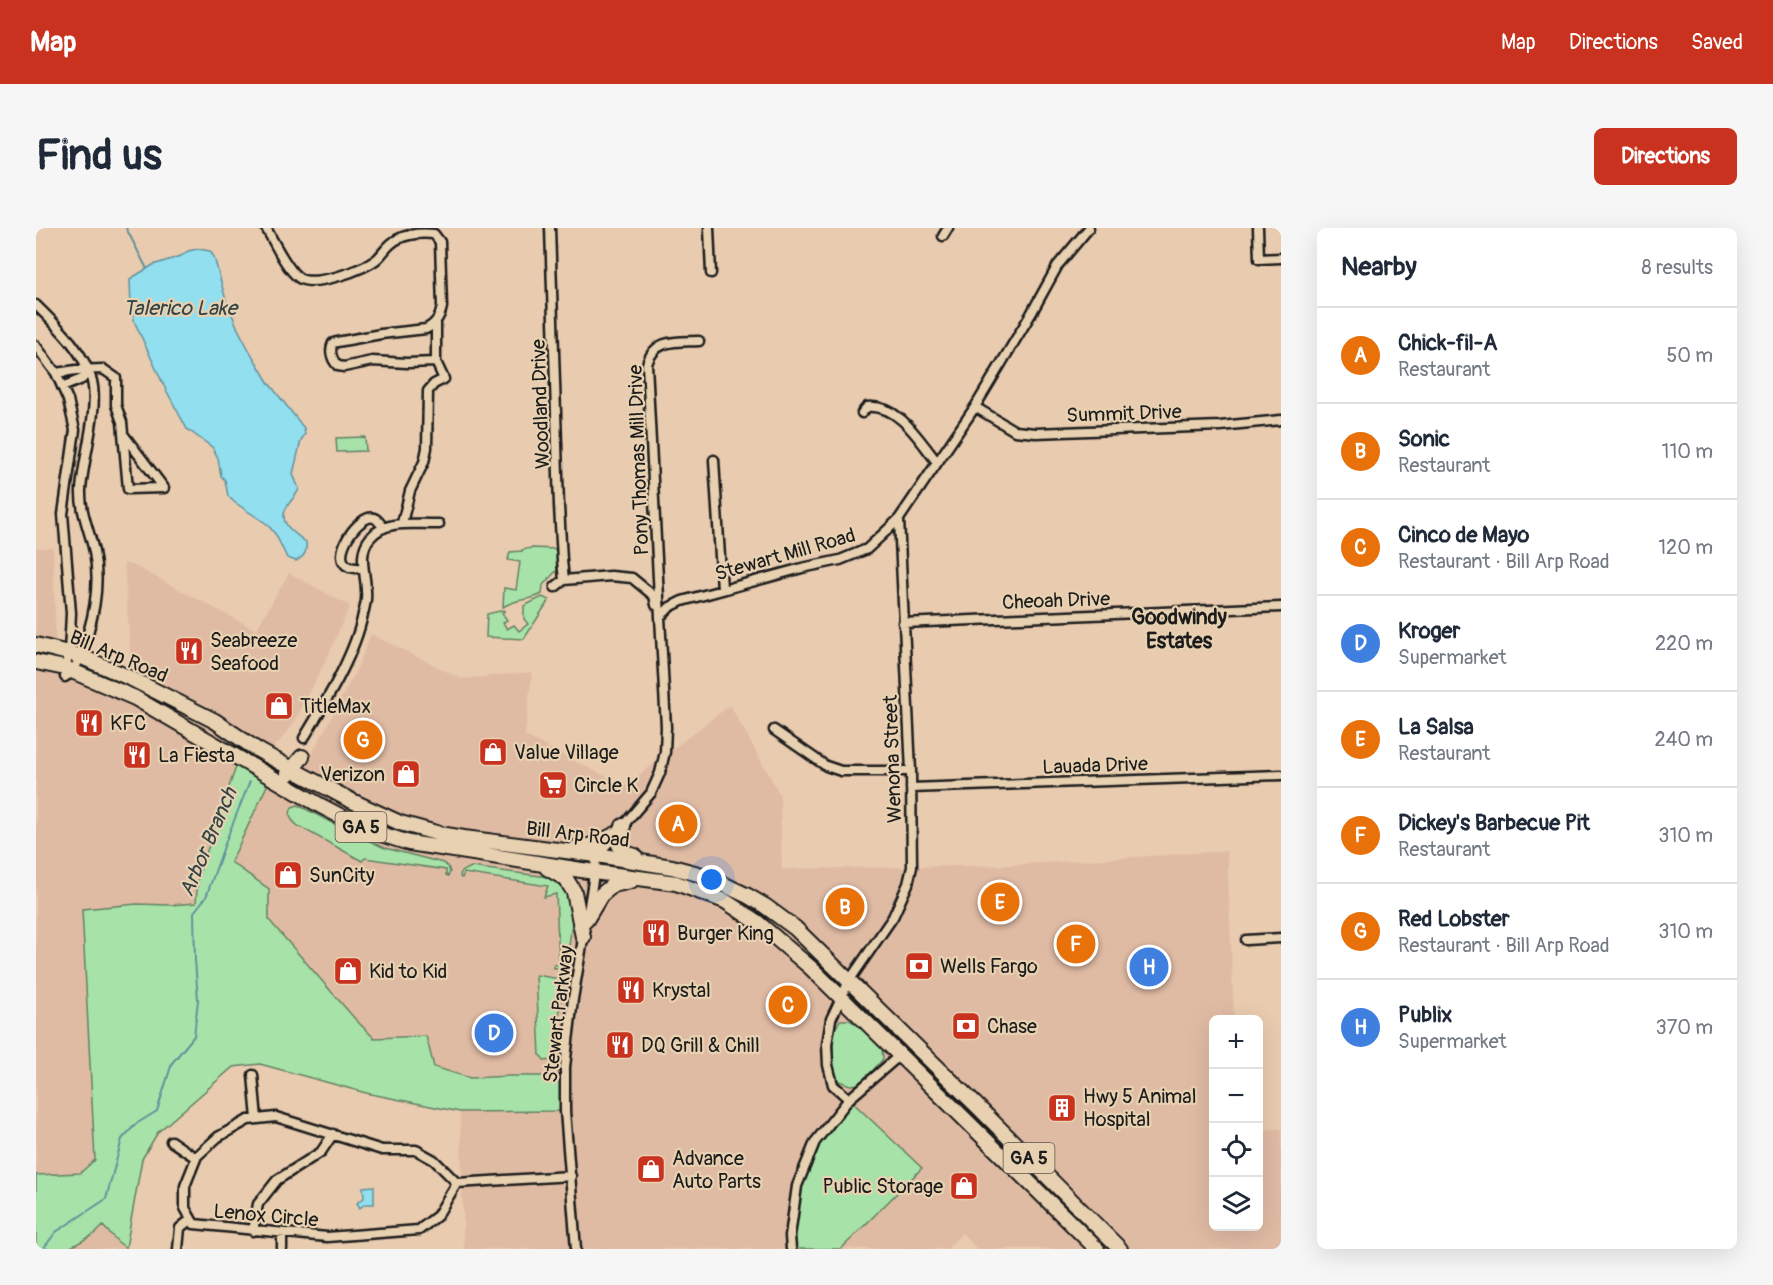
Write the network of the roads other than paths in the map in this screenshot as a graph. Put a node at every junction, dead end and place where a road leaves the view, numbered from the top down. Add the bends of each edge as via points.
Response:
1 (266, 228) edge
2 (550, 228) edge
3 (709, 228) edge
4 (1089, 228) edge
5 (1258, 228) edge
6 (1281, 258) edge
7 (711, 273) dead end
8 (36, 305) edge
9 (436, 321) junction
10 (699, 341) dead end
11 (36, 346) edge
12 (436, 362) junction
13 (89, 370) junction
14 (56, 373) junction
15 (62, 387) junction
16 (975, 407) junction
17 (862, 413) dead end
18 (1281, 420) edge
19 (123, 434) junction
20 (714, 460) dead end
21 (937, 462) junction
22 (899, 519) junction
23 (402, 523) junction
24 (440, 524) dead end
25 (384, 528) junction
26 (363, 569) junction
27 (564, 580) junction
28 (555, 587) dead end
29 (722, 589) junction
30 (1281, 607) edge
31 (660, 617) junction
32 (903, 623) junction
33 (36, 645) edge
34 (74, 655) junction
35 (36, 662) edge
36 (69, 670) junction
37 (774, 730) dead end
38 (303, 738) dead end
39 (302, 757) dead end
40 (249, 764) junction
41 (293, 770) junction
42 (910, 771) junction
43 (1281, 775) edge
44 (911, 788) junction
45 (619, 830) junction
46 (559, 851) junction
47 (597, 855) junction
48 (537, 863) junction
49 (672, 867) junction
50 (594, 872) junction
51 (642, 878) junction
52 (586, 920) junction
53 (583, 937) junction
54 (1281, 938) edge
55 (1246, 940) dead end
56 (849, 981) junction
57 (842, 997) junction
58 (900, 1055) junction
59 (254, 1075) dead end
60 (849, 1099) junction
61 (257, 1119) junction
62 (333, 1134) junction
63 (171, 1141) dead end
64 (196, 1158) junction
65 (571, 1176) junction
66 (457, 1183) junction
67 (191, 1219) junction
68 (253, 1231) junction
69 (282, 1234) junction
70 (178, 1249) edge
71 (282, 1249) edge
72 (576, 1249) edge
73 (791, 1249) edge
74 (1097, 1249) edge
75 (1120, 1249) edge

1 - 9 street via 297,278 310,281 356,271 378,258 399,238 434,234 440,242 442,268 442,307
2 - 27 street, Woodland Drive
3 - 7 street
4 - 16 street, Stewart Mill Road via 1058,265
5 - 6 street via 1259,259
8 - 13 street via 75,347
9 - 12 street
9 - 12 street via 426,329 348,340 331,347 334,362 344,367 372,361
10 - 31 street, Pony Thomas Mill Drive via 665,344 653,351 647,364
11 - 14 street
12 - 23 street via 444,379 429,392 427,448
13 - 14 street
13 - 15 street via 82,380
13 - 19 street via 103,369 116,378 116,405
13 - 34 street via 94,407 81,492 97,578 92,616
14 - 15 street
15 - 34 street via 75,430 63,514
16 - 18 street, Summit Drive via 1015,431 1036,432 1220,426
16 - 21 street, Stewart Mill Road
17 - 21 street via 867,407 878,406 891,411
19 - 19 street via 128,489 164,488 150,470
20 - 29 street
21 - 22 street, Stewart Mill Road
22 - 29 street, Stewart Mill Road via 867,549 840,560
22 - 32 street, Wenona Street
23 - 24 street
23 - 25 street
25 - 26 street via 365,545
25 - 26 street via 373,517 369,518 346,540 343,561
26 - 38 street via 367,596 361,622 343,670
27 - 28 street
27 - 31 street via 632,578 654,596
29 - 31 street, Stewart Mill Road via 682,601
30 - 32 street, Cheoah Drive
31 - 45 street via 665,752 651,794
32 - 42 street, Wenona Street
33 - 34 main road, Bill Arp Road / GA 5
34 - 36 street
34 - 41 main road, Bill Arp Road / GA 5 via 215,721
35 - 36 main road, Bill Arp Road / GA 5
36 - 40 main road, Bill Arp Road / GA 5 via 135,698
37 - 42 street via 826,766 841,771
39 - 41 main road
40 - 41 main road via 280,775
40 - 48 main road, Bill Arp Road / GA 5 via 365,829 409,843
41 - 46 main road, Bill Arp Road / GA 5 via 399,824 440,834
42 - 44 street, Wenona Street
43 - 44 street, Lauada Drive
44 - 56 street, Wenona Street via 912,867 908,884 893,917
45 - 46 main road via 594,845
45 - 47 street
45 - 49 main road via 622,852
46 - 47 main road, Bill Arp Road / GA 5
47 - 49 main road, Bill Arp Road / GA 5
47 - 50 street, Stewart Parkway
48 - 50 main road, Bill Arp Road / GA 5
48 - 53 main road via 567,879 574,892
49 - 56 main road, Bill Arp Road / GA 5 via 706,876 765,906 795,928
50 - 51 main road, Bill Arp Road / GA 5
50 - 52 street, Stewart Parkway
51 - 52 main road via 612,885
51 - 57 main road, Bill Arp Road / GA 5 via 676,882 731,905 757,922
52 - 53 street, Stewart Parkway
53 - 65 street, Stewart Parkway via 565,1068
54 - 55 street
56 - 57 street, Wenona Street
56 - 75 main road, Bill Arp Road / GA 5
57 - 58 main road, Bill Arp Road / GA 5
57 - 60 street, Wenona Street via 831,1019 828,1065 833,1084
58 - 60 street
58 - 74 main road, Bill Arp Road / GA 5
59 - 61 street
60 - 73 street via 815,1142 797,1186
61 - 62 street, Lenox Circle via 276,1117
61 - 64 street, Lenox Circle via 218,1137
62 - 66 street, Lenox Circle via 382,1150 416,1150 434,1160
62 - 68 street via 321,1152 277,1180 258,1203
63 - 64 street
64 - 67 street, Lenox Circle via 185,1186 185,1208
65 - 66 street
65 - 72 street, Stewart Parkway
66 - 69 street, Lenox Circle via 437,1216 419,1230 327,1237
67 - 68 street, Lenox Circle via 194,1224
67 - 70 street via 180,1228
68 - 69 street, Lenox Circle
69 - 71 street

